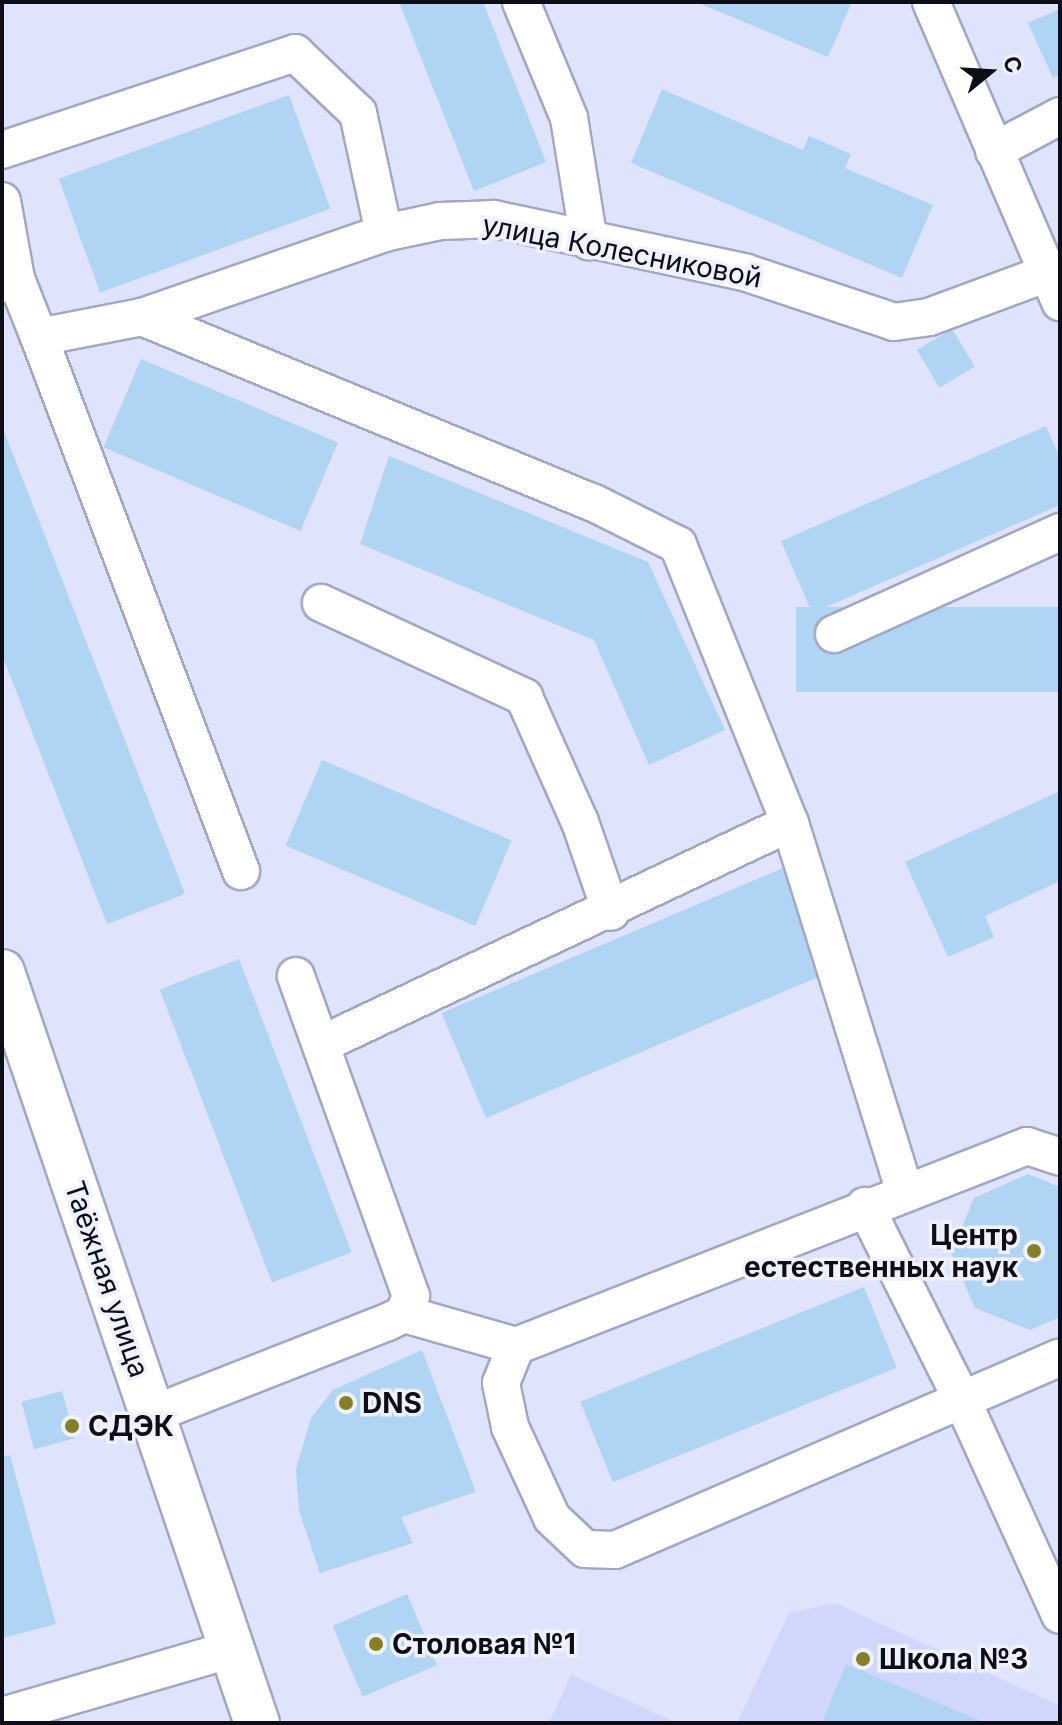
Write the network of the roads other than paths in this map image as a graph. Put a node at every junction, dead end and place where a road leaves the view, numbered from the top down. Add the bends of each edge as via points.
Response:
1 (521, 2) edge
2 (931, 2) edge
3 (1060, 116) edge
4 (2, 150) edge
5 (994, 151) junction
6 (2, 201) edge
7 (384, 233) junction
8 (589, 241) junction
9 (9, 282) edge
10 (1052, 288) edge
11 (142, 317) junction
12 (39, 337) junction
13 (1060, 532) edge
14 (321, 603) dead end
15 (834, 634) dead end
16 (790, 823) junction
17 (241, 871) dead end
18 (611, 912) junction
19 (2, 972) edge
20 (296, 976) dead end
21 (12, 1032) edge
22 (324, 1043) junction
23 (1060, 1157) edge
24 (905, 1193) junction
25 (865, 1206) junction
26 (404, 1314) junction
27 (516, 1346) junction
28 (1060, 1357) edge
29 (962, 1400) junction
30 (153, 1414) junction
31 (1060, 1615) edge
32 (232, 1649) junction
33 (2, 1716) edge
34 (257, 1723) edge

1 - 8 street via 569,118
2 - 5 street
3 - 5 street
4 - 7 street via 295,53 358,113
5 - 10 street
6 - 9 street
7 - 8 street, улица Колесниковой via 440,221 494,219
7 - 11 street, улица Колесниковой
8 - 10 street, улица Колесниковой via 744,272 894,322
9 - 12 street
11 - 12 street, улица Колесниковой
11 - 16 street via 594,503 678,545
12 - 17 street
13 - 15 street
14 - 18 street via 524,697 580,822
16 - 18 street
16 - 24 street
18 - 22 street
19 - 21 main road, Таёжная улица
20 - 22 street
21 - 30 main road, Таёжная улица
22 - 26 street via 411,1296
23 - 24 street via 1027,1146
24 - 25 street
25 - 27 street
25 - 29 street
26 - 27 street
26 - 30 street
27 - 29 street via 501,1383 510,1427 552,1518 585,1549 615,1550
28 - 29 street
29 - 31 street
30 - 32 main road, Таёжная улица
32 - 33 street
32 - 34 main road, Таёжная улица

